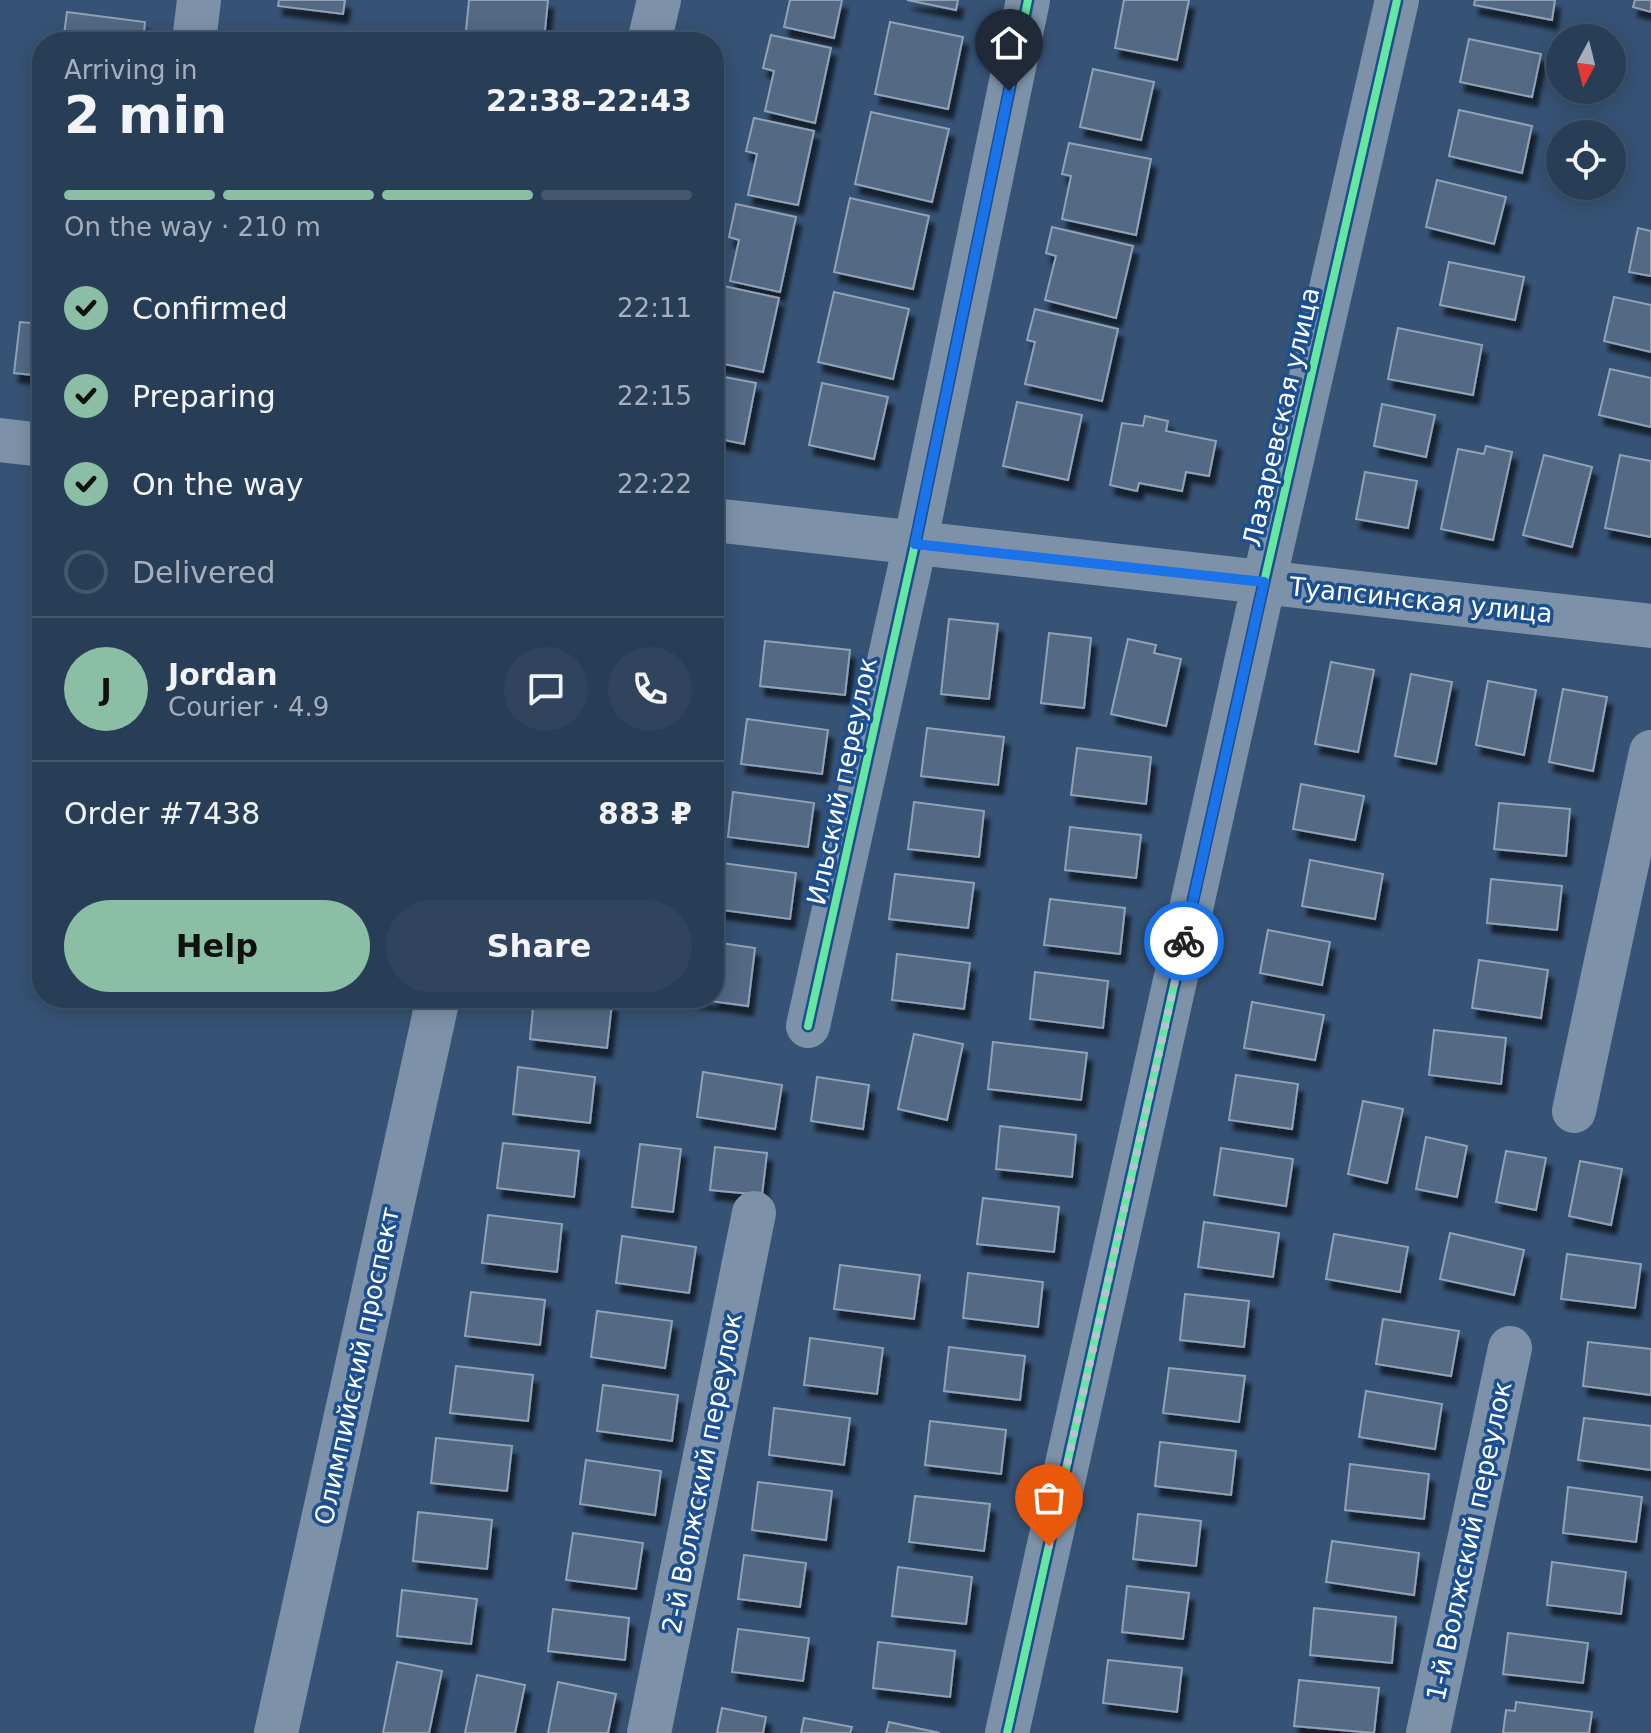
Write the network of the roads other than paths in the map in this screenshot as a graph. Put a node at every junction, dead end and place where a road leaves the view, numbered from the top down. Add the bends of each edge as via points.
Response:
1 (199, 0) edge
2 (659, 0) edge
3 (1028, 0) edge
4 (1397, 0) edge
5 (195, 32) edge
6 (651, 32) edge
7 (0, 440) edge
8 (32, 444) edge
9 (724, 521) edge
10 (915, 544) junction
11 (1264, 582) junction
12 (1651, 626) edge
13 (1651, 752) edge
14 (436, 1008) edge
15 (808, 1026) dead end
16 (1574, 1111) dead end
17 (754, 1213) dead end
18 (1510, 1348) dead end
19 (276, 1733) edge
20 (649, 1733) edge
21 (1007, 1733) edge
22 (1428, 1733) edge

1 - 5 street
2 - 6 street
3 - 10 street, Ильский переулок
4 - 11 street, Лазаревская улица
7 - 8 street
9 - 10 street, Туапсинская улица
10 - 11 street, Туапсинская улица
10 - 15 street, Ильский переулок
11 - 12 street, Туапсинская улица
11 - 21 street, Лазаревская улица
13 - 16 street
14 - 19 street, Олимпийский проспект
17 - 20 street, 2-й Волжский переулок
18 - 22 street, 1-й Волжский переулок

